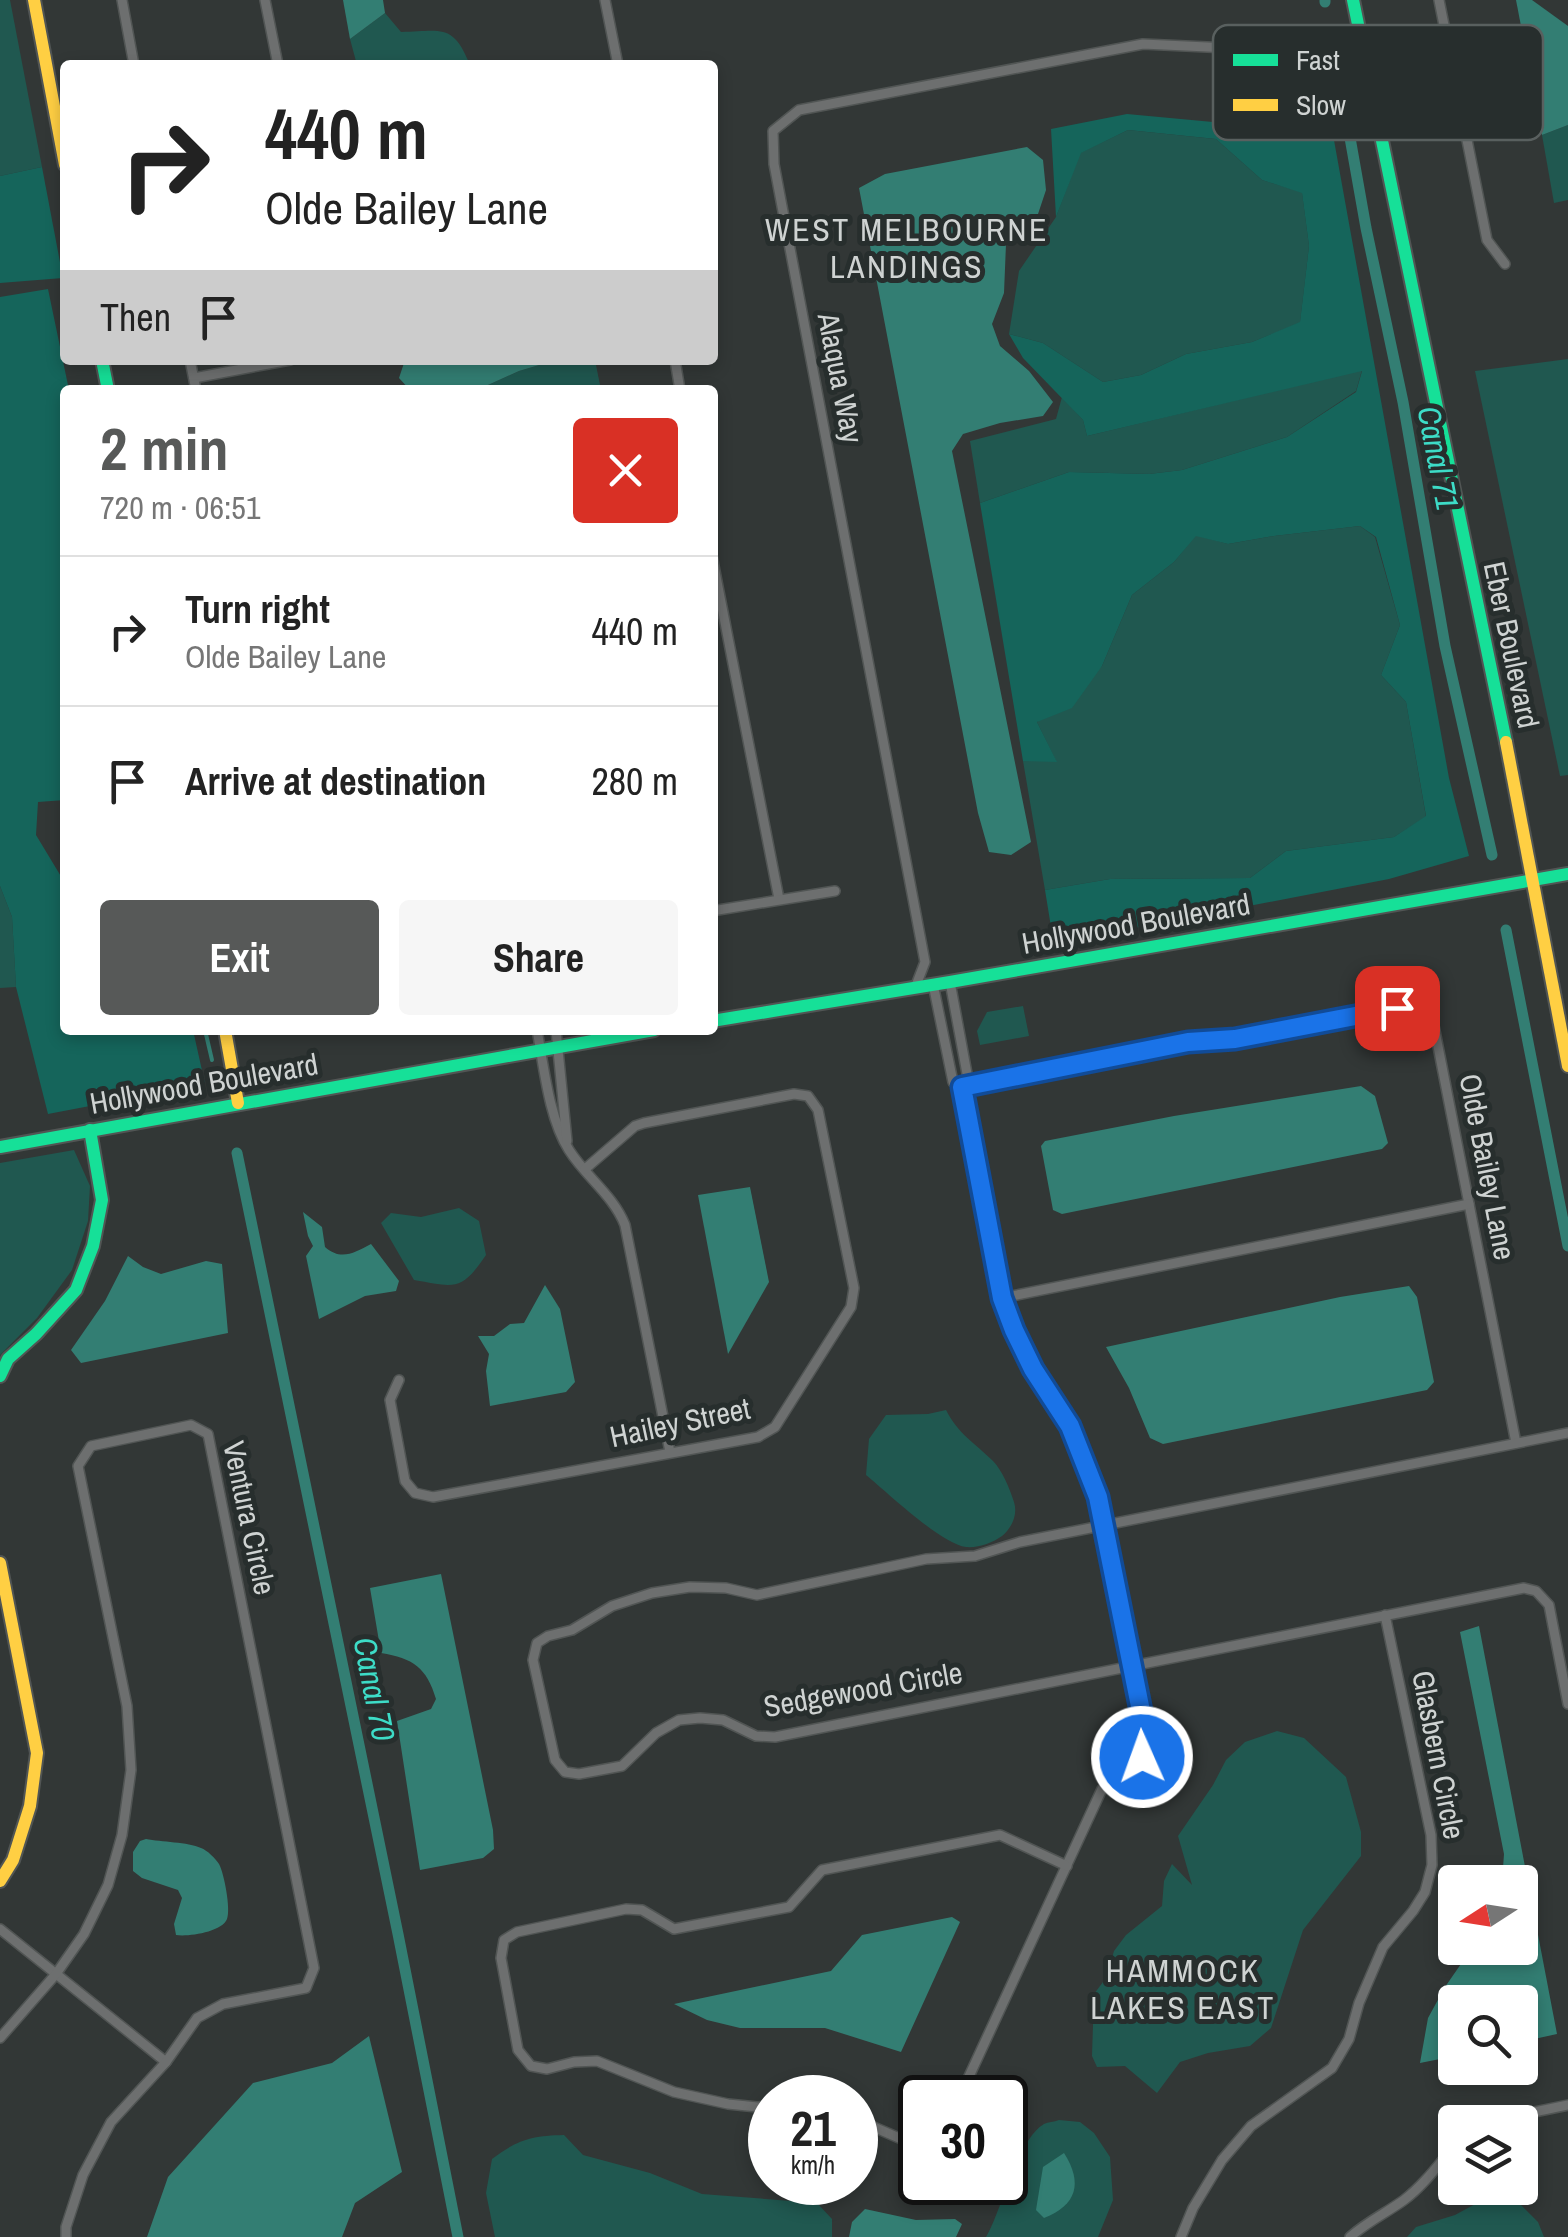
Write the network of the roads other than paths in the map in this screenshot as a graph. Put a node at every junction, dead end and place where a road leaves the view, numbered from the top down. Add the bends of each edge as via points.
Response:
1 (34, 0) edge
2 (122, 0) edge
3 (265, 0) edge
4 (605, 0) edge
5 (1352, 0) edge
6 (1439, 0) edge
7 (1357, 25) edge
8 (1444, 25) edge
9 (1213, 47) edge
10 (133, 60) edge
11 (277, 60) edge
12 (617, 60) edge
13 (60, 138) edge
14 (1381, 140) edge
15 (1467, 140) edge
16 (1505, 264) dead end
17 (191, 365) edge
18 (263, 365) edge
19 (194, 378) junction
20 (195, 385) edge
21 (718, 587) edge
22 (1568, 874) edge
23 (1534, 881) junction
24 (835, 891) dead end
25 (779, 899) junction
26 (718, 910) edge
27 (950, 982) junction
28 (933, 984) junction
29 (915, 988) junction
30 (718, 1019) edge
31 (226, 1035) edge
32 (538, 1035) edge
33 (557, 1035) edge
34 (624, 1035) edge
35 (559, 1046) junction
36 (540, 1049) junction
37 (1568, 1066) edge
38 (962, 1087) junction
39 (238, 1103) junction
40 (90, 1130) junction
41 (0, 1147) edge
42 (568, 1149) junction
43 (585, 1169) junction
44 (1469, 1204) junction
45 (1002, 1298) junction
46 (0, 1376) edge
47 (399, 1380) dead end
48 (1568, 1433) edge
49 (1516, 1444) junction
50 (670, 1452) junction
51 (1104, 1526) junction
52 (0, 1563) edge
53 (1386, 1615) junction
54 (1132, 1665) junction
55 (1568, 1704) edge
56 (1067, 1866) junction
57 (0, 1881) edge
58 (0, 1929) edge
59 (56, 1974) junction
60 (0, 2038) edge
61 (166, 2062) junction
62 (971, 2075) edge
63 (1568, 2105) edge
64 (748, 2106) edge
65 (1538, 2111) edge
66 (1438, 2165) edge
67 (66, 2237) edge
68 (1182, 2237) edge
69 (1350, 2237) edge

1 - 13 street
2 - 10 street
3 - 11 street
4 - 12 street
5 - 7 street, Eber Boulevard
6 - 8 street
9 - 29 street, Alaqua Way via 1143,44 798,110 773,131 925,962
14 - 23 street, Eber Boulevard
15 - 16 street via 1487,240
17 - 19 street
18 - 19 street
19 - 20 street
21 - 25 street
22 - 23 street, Hollywood Boulevard
23 - 27 street, Hollywood Boulevard
23 - 37 street, Eber Boulevard
24 - 25 street
25 - 26 street
27 - 28 street, Hollywood Boulevard
27 - 38 street via 968,1079
28 - 29 street, Hollywood Boulevard
28 - 38 street via 953,1082
29 - 30 street, Hollywood Boulevard
31 - 39 street
32 - 36 street
33 - 35 street
34 - 35 street, Hollywood Boulevard
35 - 36 street, Hollywood Boulevard
35 - 42 street
36 - 39 street, Hollywood Boulevard
36 - 42 street
38 - 44 street, Olde Bailey Lane via 1188,1042 1397,1008 1420,1010 1434,1026
38 - 45 street
39 - 40 street, Hollywood Boulevard
40 - 41 street, Hollywood Boulevard
40 - 46 street via 102,1200 93,1246 76,1290 8,1358
42 - 43 street
43 - 50 street via 625,1225
43 - 50 street, Hailey Street via 644,1123 794,1094 808,1096 818,1110 854,1288 852,1307 775,1426 758,1437
44 - 45 street
44 - 49 street, Olde Bailey Lane
45 - 51 street via 1033,1369 1070,1426
47 - 50 street, Hailey Street via 390,1400 405,1481 415,1493 433,1497
48 - 49 street, Sedgewood Circle
49 - 51 street, Sedgewood Circle
51 - 54 street
51 - 54 street, Sedgewood Circle via 758,1595 726,1588 652,1592 548,1636 537,1643 533,1660 555,1760 565,1772 579,1774 622,1766 678,1720 723,1720 756,1736 776,1737
52 - 57 street via 37,1753 30,1806
53 - 54 street, Sedgewood Circle
53 - 55 street, Sedgewood Circle via 1536,1591 1548,1605
53 - 68 street, Glasbern Circle via 1431,1835 1425,1892 1383,1947 1332,2068 1251,2126 1222,2160
54 - 56 street via 1146,1736 1142,1757 1102,1790
56 - 62 street
56 - 64 street via 1000,1835 822,1870 790,1908 674,1930 642,1910 626,1910 504,1940 518,2050 532,2066 597,2061 674,2092
58 - 59 street
59 - 60 street
59 - 61 street
59 - 61 street, Ventura Circle via 108,1884 131,1770 127,1706 78,1466 91,1446 191,1425 208,1434 314,1968 306,1988 223,2004 197,2018
61 - 67 street via 111,2122 84,2174
63 - 65 street
66 - 69 street via 1405,2199

